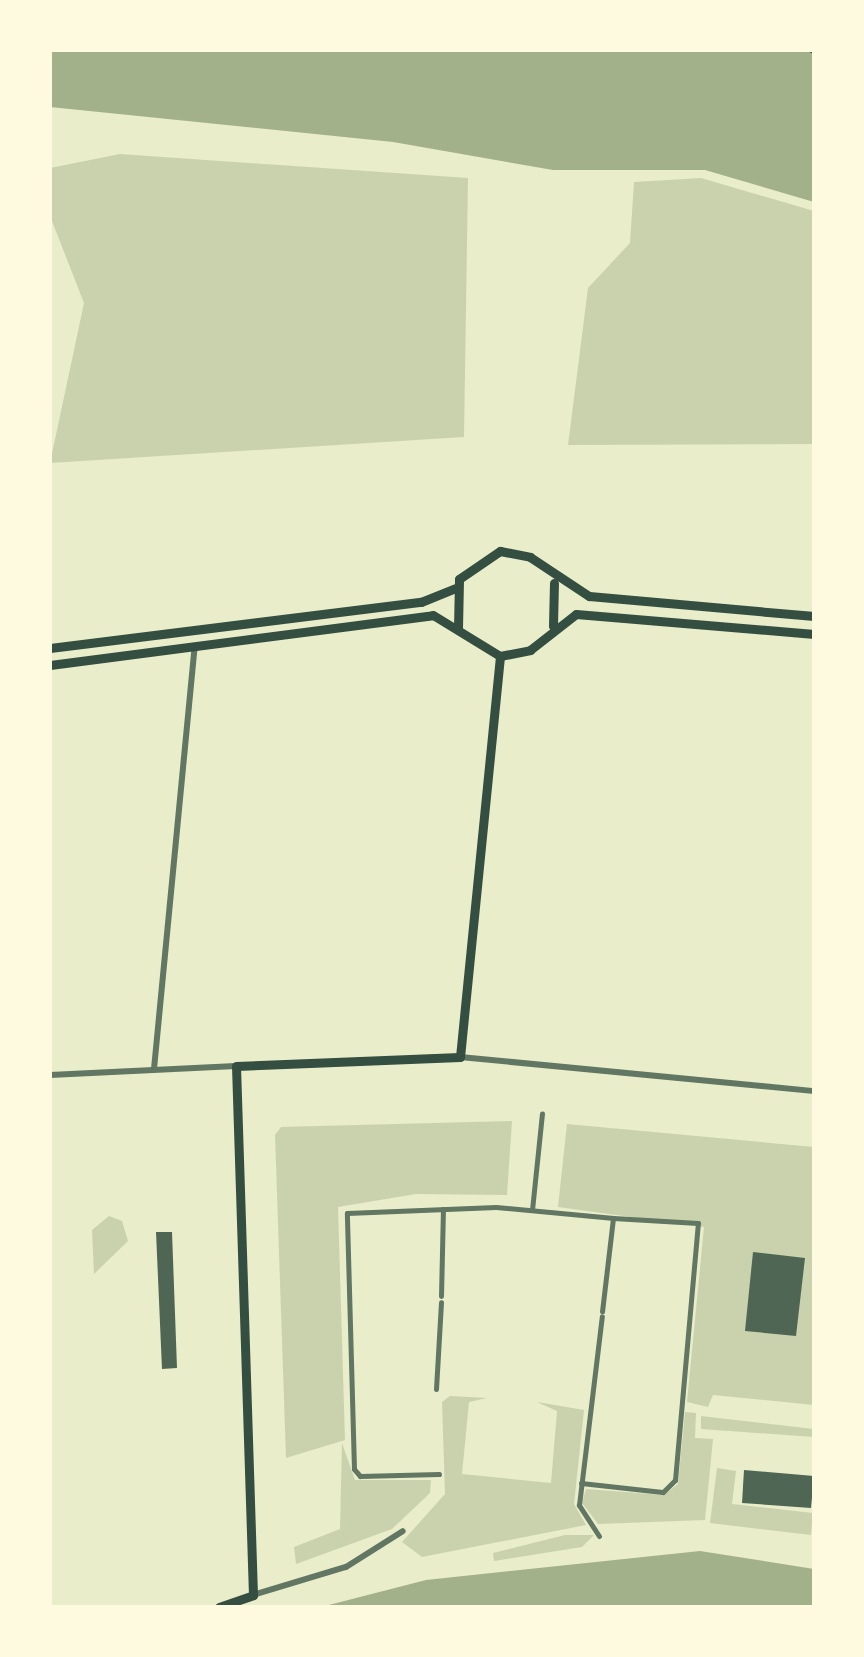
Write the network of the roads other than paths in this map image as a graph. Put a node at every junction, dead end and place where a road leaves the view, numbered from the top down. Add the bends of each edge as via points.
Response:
1 (552, 579) junction
2 (455, 588) junction
3 (814, 616) edge
4 (458, 628) junction
5 (552, 629) junction
6 (814, 634) edge
7 (195, 646) junction
8 (50, 648) edge
9 (500, 656) junction
10 (50, 665) edge
11 (460, 1057) junction
12 (236, 1066) junction
13 (154, 1069) junction
14 (50, 1075) edge
15 (814, 1091) edge
16 (542, 1114) dead end
17 (443, 1208) junction
18 (532, 1210) junction
19 (613, 1218) junction
20 (436, 1390) dead end
21 (440, 1474) dead end
22 (582, 1482) junction
23 (402, 1531) dead end
24 (599, 1536) dead end
25 (254, 1595) junction
26 (218, 1607) edge

1 - 2 main road via 530,557 500,551 472,563
1 - 3 main road via 589,596
1 - 5 main road
2 - 4 main road
2 - 8 main road via 421,602
4 - 7 main road via 433,615
4 - 9 main road
5 - 6 main road via 588,614
5 - 9 main road via 530,650
7 - 10 main road
7 - 13 street
9 - 11 main road
11 - 12 main road
11 - 15 street
12 - 13 street
12 - 25 main road
13 - 14 street
16 - 18 street
17 - 18 street
17 - 20 street
17 - 21 street via 348,1213 347,1230 354,1469 360,1476
18 - 19 street
19 - 22 street
19 - 22 street via 698,1223 675,1480 663,1492
22 - 24 street via 579,1504
23 - 25 street via 346,1568
25 - 26 main road

